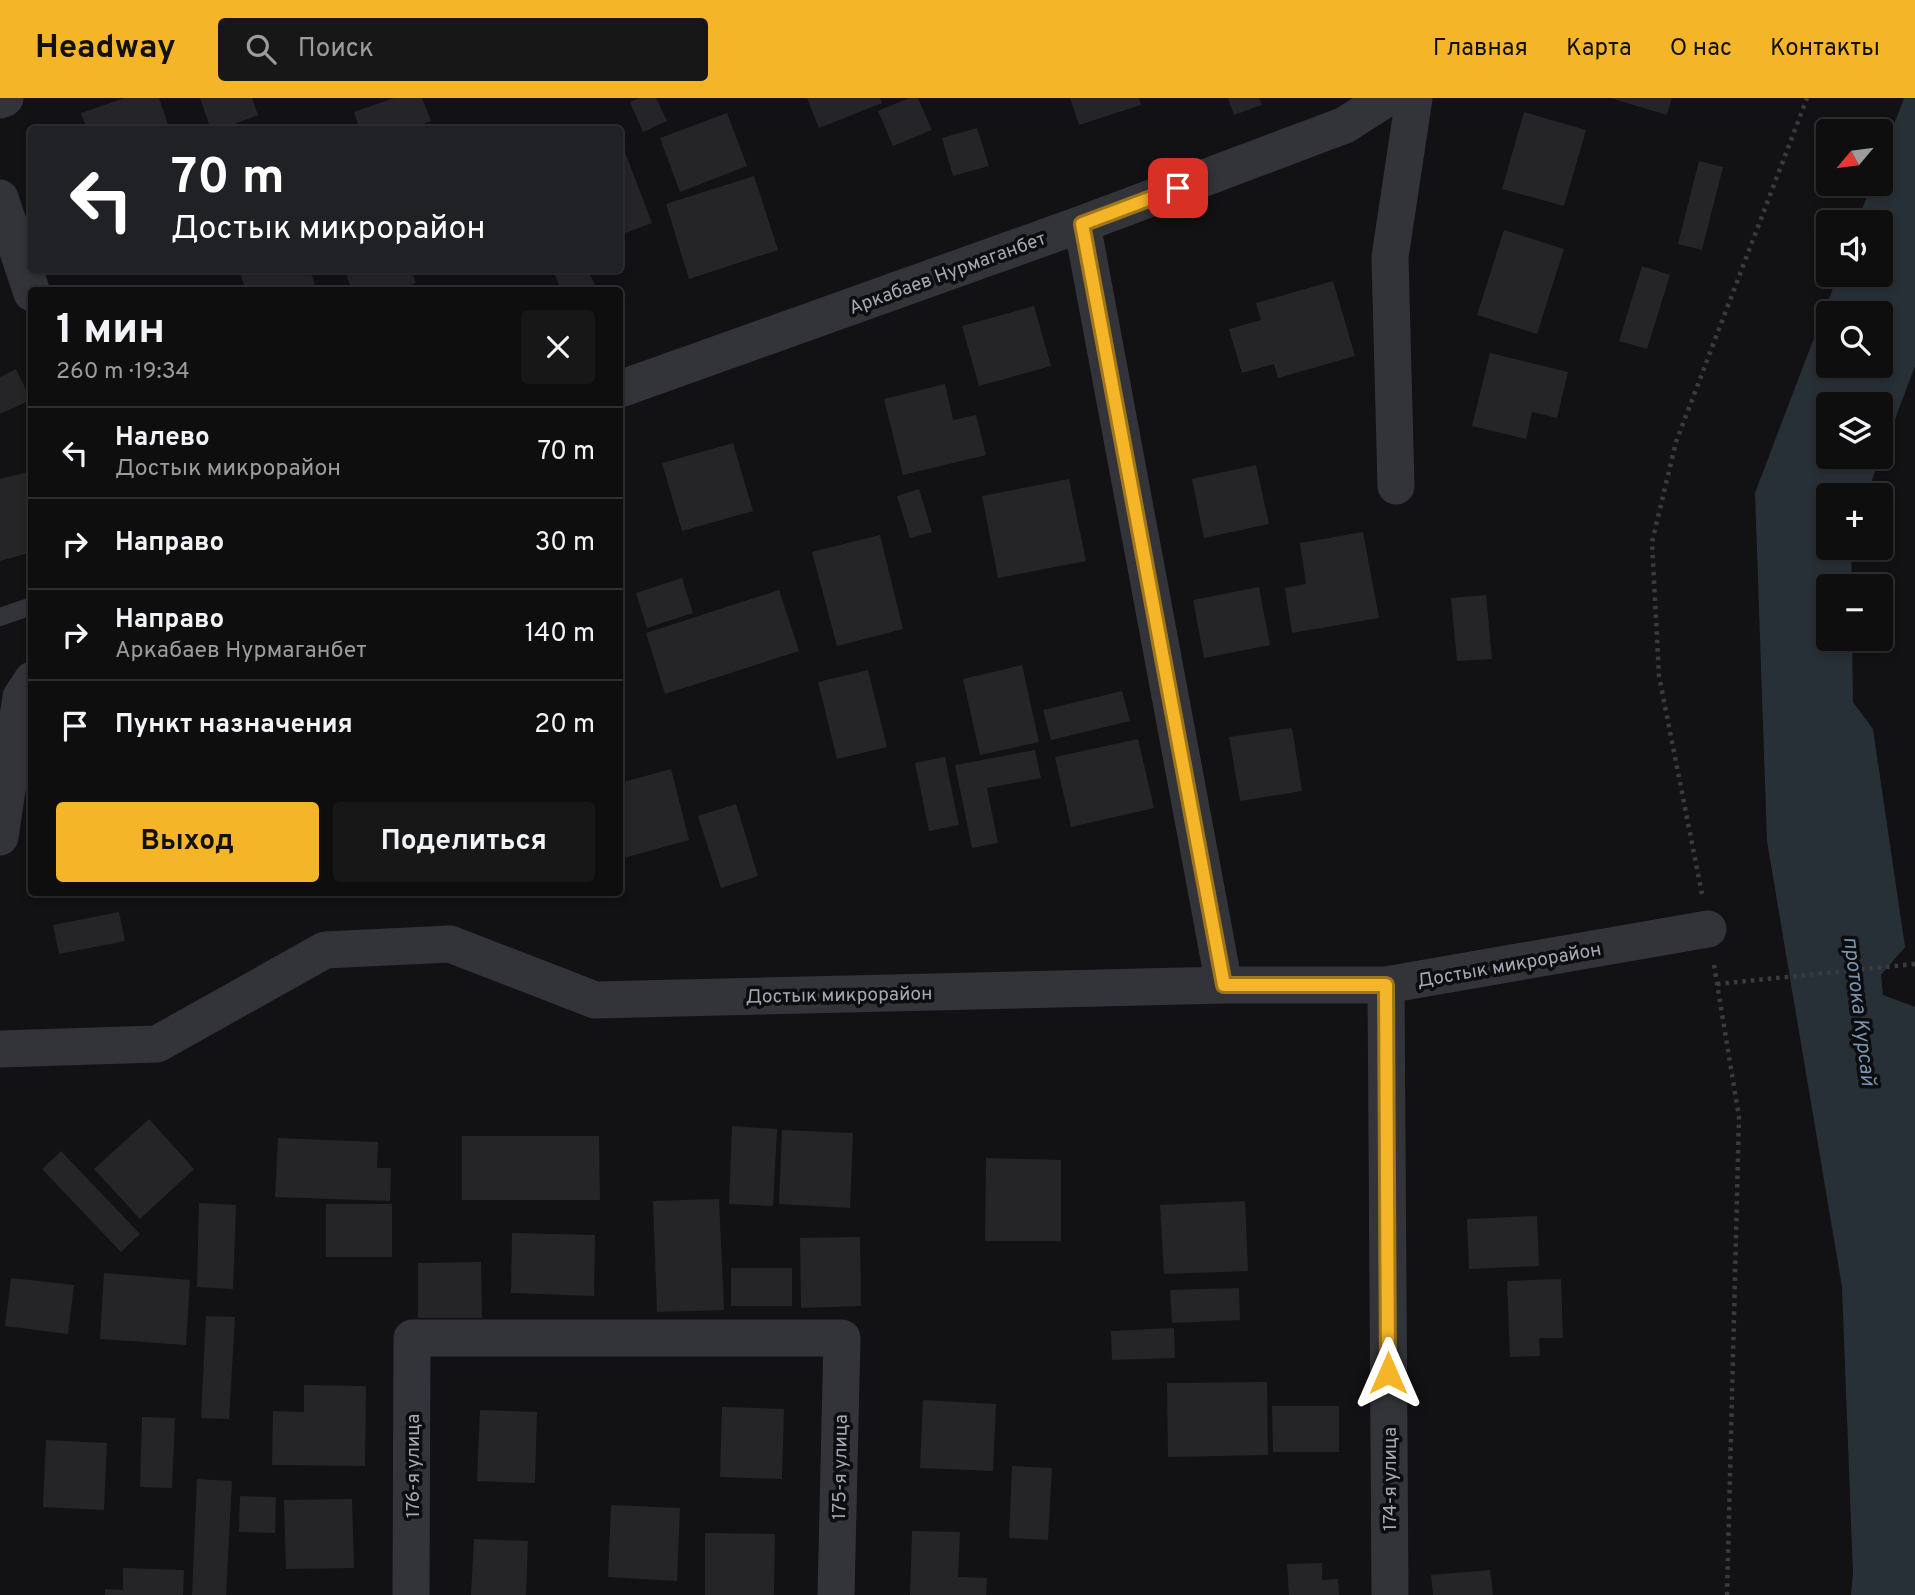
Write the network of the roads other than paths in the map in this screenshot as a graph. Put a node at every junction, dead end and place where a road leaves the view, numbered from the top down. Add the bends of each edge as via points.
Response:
1 (5, 98) edge
2 (1387, 98) edge
3 (1414, 98) edge
4 (0, 100) edge
5 (0, 198) edge
6 (1082, 224) junction
7 (30, 287) edge
8 (623, 388) edge
9 (1396, 486) dead end
10 (28, 607) edge
11 (0, 617) edge
12 (28, 686) edge
13 (0, 837) edge
14 (1708, 929) road end
15 (1224, 985) junction
16 (1386, 985) junction
17 (0, 1049) edge
18 (412, 1338) joint
19 (411, 1595) edge
20 (836, 1595) edge
21 (1390, 1595) edge

1 - 4 street
2 - 6 street, Аркабаев Нурмаганбет via 1345,125
3 - 9 street via 1390,257
5 - 7 street
6 - 8 street, Аркабаев Нурмаганбет
6 - 15 street
10 - 11 lane
12 - 13 street via 21,697
14 - 16 street, Достык микрорайон
15 - 16 street, Достык микрорайон
15 - 17 street, Достык микрорайон via 595,1000 450,944 325,950 157,1044
16 - 21 street, 174-я улица
18 - 19 street, 176-я улица
18 - 20 street, 175-я улица via 842,1338

